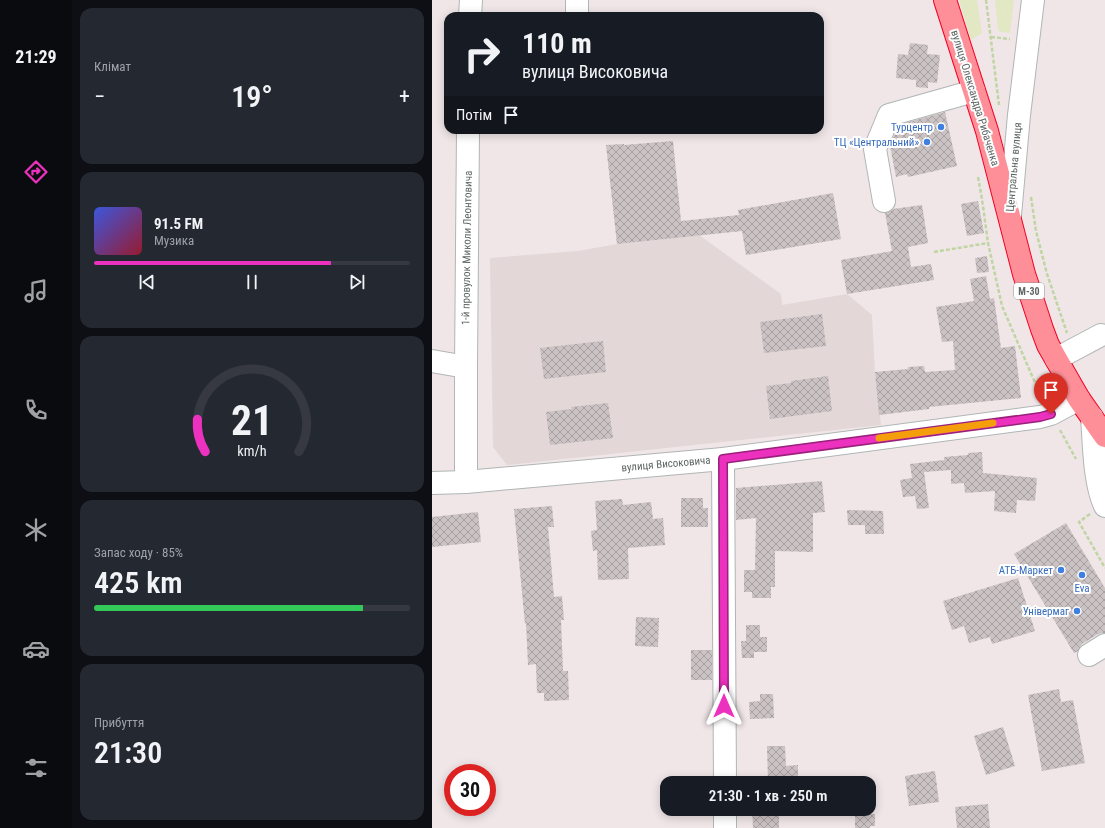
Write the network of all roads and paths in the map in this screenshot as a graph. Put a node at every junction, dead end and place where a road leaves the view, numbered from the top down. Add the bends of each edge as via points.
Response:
1 (470, 0) edge
2 (577, 0) edge
3 (945, 0) edge
4 (986, 0) edge
5 (1033, 0) edge
6 (470, 12) edge
7 (577, 12) edge
8 (990, 37) junction
9 (1017, 39) dead end
10 (974, 91) junction
11 (1010, 114) junction
12 (987, 130) junction
13 (468, 134) edge
14 (978, 175) dead end
15 (1031, 196) dead end
16 (884, 201) dead end
17 (1009, 220) junction
18 (988, 244) junction
19 (934, 252) dead end
20 (1100, 335) dead end
21 (1065, 354) junction
22 (432, 361) edge
23 (466, 367) junction
24 (1039, 392) dead end
25 (1079, 399) junction
26 (1092, 417) junction
27 (1105, 436) edge
28 (723, 459) junction
29 (466, 482) junction
30 (432, 483) edge
31 (1105, 505) edge
32 (1105, 568) edge
33 (725, 776) edge
34 (725, 816) edge
35 (725, 828) edge

1 - 6 street
2 - 7 street
3 - 10 highway, вулиця Олександра Рибаченка / М-30
4 - 8 path
5 - 11 street, Центральна вулиця
8 - 9 path
8 - 11 path
10 - 12 highway, вулиця Олександра Рибаченка / М-30
10 - 16 street via 889,115 876,149
11 - 12 street, Центральна вулиця via 1008,128 1000,131
11 - 17 street, Центральна вулиця
12 - 17 highway, вулиця Олександра Рибаченка / М-30
13 - 23 street, 1-й провулок Миколи Леонтовича
14 - 18 path
15 - 21 path via 1036,231
17 - 21 highway, Центральна вулиця / М-30 via 1048,345
18 - 19 path
18 - 24 path via 1002,306
20 - 21 street
21 - 25 highway, Центральна вулиця / М-30
22 - 23 street
23 - 29 street
25 - 26 highway, Центральна вулиця / М-30
25 - 28 street, вулиця Високовича via 1040,417
26 - 27 highway, Центральна вулиця / М-30
26 - 31 street via 1097,476
28 - 29 street, вулиця Високовича
28 - 33 street
29 - 30 street, вулиця Високовича
31 - 32 path via 1079,522
34 - 35 street

